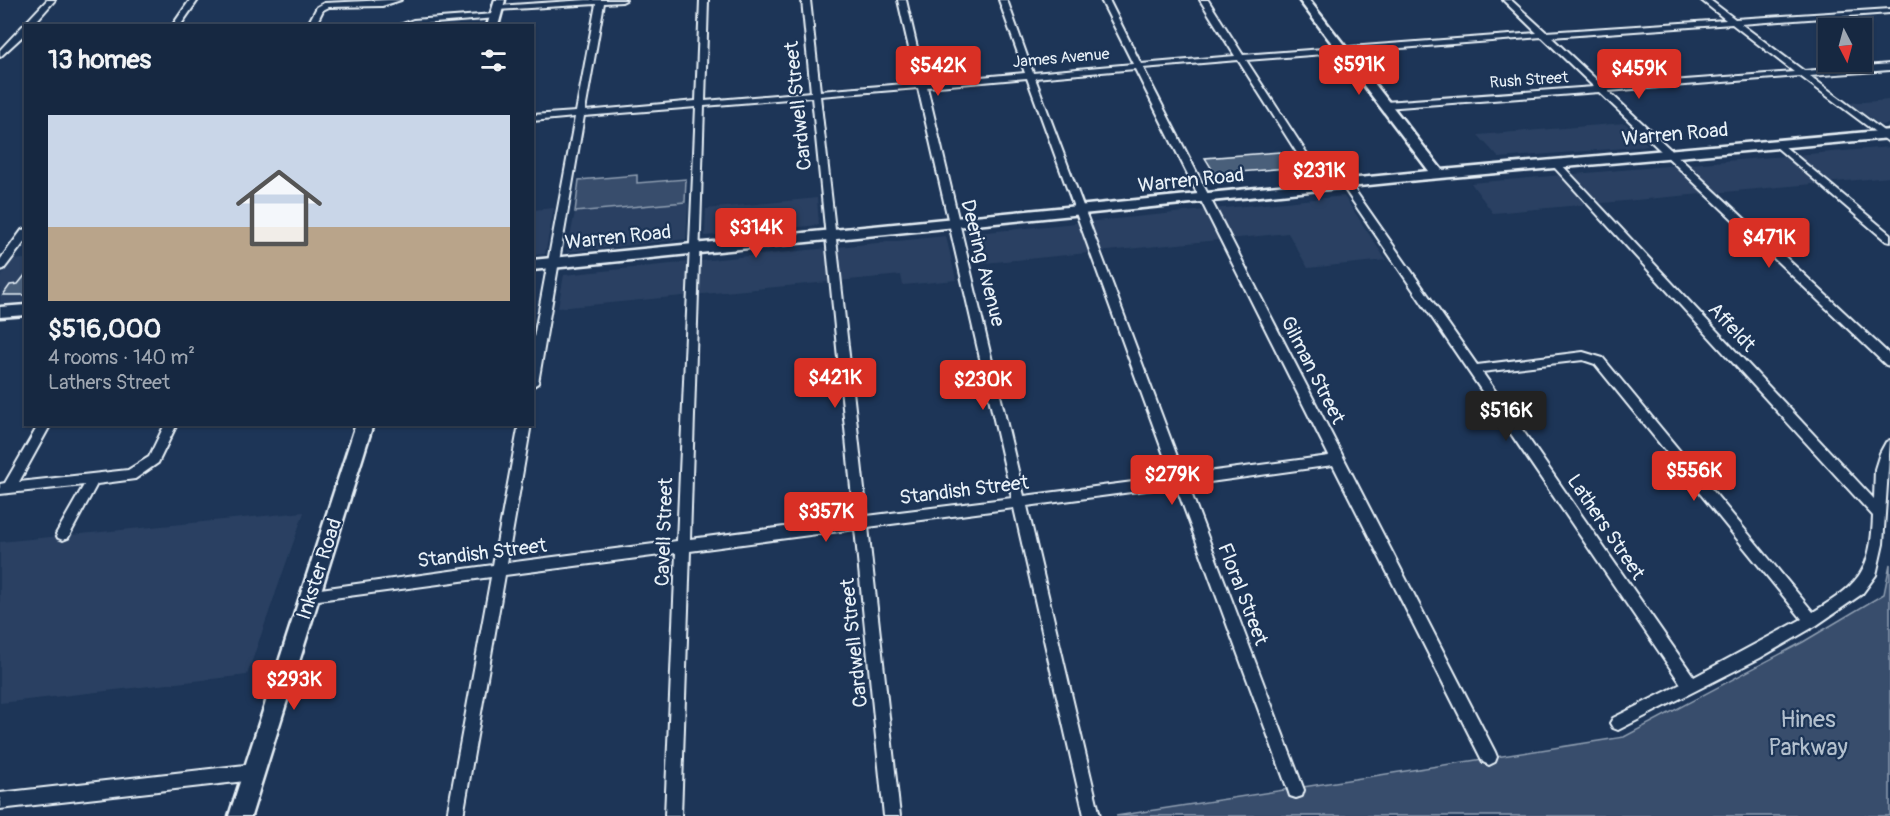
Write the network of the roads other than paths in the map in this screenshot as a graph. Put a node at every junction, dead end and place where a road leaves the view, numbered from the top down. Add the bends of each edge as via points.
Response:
1 (51, 0) edge
2 (194, 0) edge
3 (397, 0) edge
4 (622, 0) edge
5 (704, 0) edge
6 (806, 0) edge
7 (902, 0) edge
8 (1003, 0) edge
9 (1106, 0) edge
10 (1204, 0) edge
11 (1304, 0) edge
12 (1507, 0) edge
13 (1706, 0) edge
14 (600, 2) junction
15 (1890, 10) edge
16 (496, 12) edge
17 (1734, 21) junction
18 (28, 24) edge
19 (177, 24) edge
20 (312, 24) edge
21 (406, 24) edge
22 (24, 28) edge
23 (1543, 35) junction
24 (24, 39) edge
25 (0, 40) edge
26 (14, 40) junction
27 (1342, 49) junction
28 (0, 55) edge
29 (1240, 58) junction
30 (1139, 67) junction
31 (1890, 67) edge
32 (1803, 74) junction
33 (1030, 76) junction
34 (922, 85) junction
35 (1600, 89) junction
36 (816, 94) junction
37 (700, 104) junction
38 (1385, 105) junction
39 (581, 114) junction
40 (534, 118) edge
41 (1888, 136) edge
42 (1778, 144) junction
43 (1668, 154) junction
44 (1557, 165) junction
45 (1438, 174) junction
46 (1346, 184) junction
47 (1323, 186) junction
48 (1205, 198) junction
49 (1079, 210) junction
50 (954, 223) junction
51 (24, 235) edge
52 (832, 235) junction
53 (1890, 239) edge
54 (694, 249) junction
55 (555, 262) junction
56 (534, 265) edge
57 (0, 267) edge
58 (24, 310) edge
59 (0, 312) edge
60 (1890, 362) edge
61 (1474, 369) junction
62 (534, 372) edge
63 (44, 426) edge
64 (170, 426) edge
65 (364, 426) edge
66 (525, 426) edge
67 (1890, 445) edge
68 (1337, 460) junction
69 (93, 480) junction
70 (1180, 481) junction
71 (4, 488) edge
72 (1020, 502) junction
73 (1880, 514) junction
74 (861, 523) junction
75 (63, 534) dead end
76 (682, 546) junction
77 (497, 571) junction
78 (311, 595) junction
79 (1812, 621) junction
80 (1691, 685) junction
81 (1618, 723) dead end
82 (1489, 757) dead end
83 (254, 772) junction
84 (1296, 790) dead end
85 (0, 801) edge
86 (1092, 815) edge
87 (240, 816) edge
88 (455, 816) edge
89 (674, 816) edge
90 (892, 816) edge

1 - 18 street
2 - 19 street
3 - 20 street via 327,5
4 - 14 street
5 - 37 street, Cavell Street
6 - 36 street, Cardwell Street
7 - 34 street, Deering Avenue
8 - 33 street, Floral Street
9 - 30 street, Gilman Street
10 - 29 street
11 - 27 main road
12 - 23 street
13 - 17 street
14 - 16 street
14 - 39 street
15 - 17 street, James Avenue
16 - 21 street
17 - 23 street, James Avenue
17 - 32 street
22 - 26 street
23 - 27 street, James Avenue
23 - 35 street
24 - 26 street
25 - 26 street
26 - 28 street
27 - 29 street, James Avenue
27 - 38 main road
29 - 30 street, James Avenue
29 - 47 street
30 - 33 street, James Avenue
30 - 48 street, Gilman Street
31 - 32 street, Rush Street
32 - 35 street, Rush Street
32 - 41 street
33 - 34 street, James Avenue
33 - 49 street, Floral Street
34 - 36 street, James Avenue
34 - 50 street, Deering Avenue
35 - 38 street, Rush Street
35 - 43 street
36 - 37 street, James Avenue
36 - 52 street, Cardwell Street
37 - 39 street, James Avenue
37 - 54 street, Cavell Street
38 - 45 main road
39 - 40 street, James Avenue
39 - 55 street
41 - 42 main road, Warren Road
42 - 43 main road, Warren Road
42 - 53 street
43 - 44 main road, Warren Road
43 - 60 street
44 - 45 main road, Warren Road
44 - 73 street, Affeldt
45 - 46 main road, Warren Road
46 - 47 main road, Warren Road
46 - 61 street, Lathers Street
47 - 48 main road, Warren Road
48 - 49 main road, Warren Road
48 - 68 street, Gilman Street
49 - 50 main road, Warren Road
49 - 70 street, Floral Street
50 - 52 main road, Warren Road
50 - 72 street, Deering Avenue
51 - 57 street
52 - 54 main road, Warren Road
52 - 74 street, Cardwell Street
54 - 55 main road, Warren Road
54 - 76 street, Cavell Street
55 - 56 main road, Warren Road
55 - 62 street
58 - 59 main road
61 - 79 street via 1583,357 1596,359
61 - 80 street, Lathers Street
63 - 71 street
64 - 69 street via 154,460 145,468 123,477
65 - 78 main road, Inkster Road
66 - 77 street
67 - 73 street via 1882,462
68 - 70 street, Standish Street
68 - 82 street, Gilman Street
69 - 71 street
69 - 75 street
70 - 72 street, Standish Street
70 - 84 street, Floral Street
72 - 74 street, Standish Street
72 - 86 street, Deering Avenue
73 - 79 street via 1869,578
74 - 76 street, Standish Street
74 - 90 street, Cardwell Street
76 - 77 street, Standish Street
76 - 89 street, Cavell Street
77 - 78 street, Standish Street
77 - 88 street
78 - 83 main road, Inkster Road
79 - 80 street
80 - 81 street
83 - 85 street
83 - 87 main road, Inkster Road

